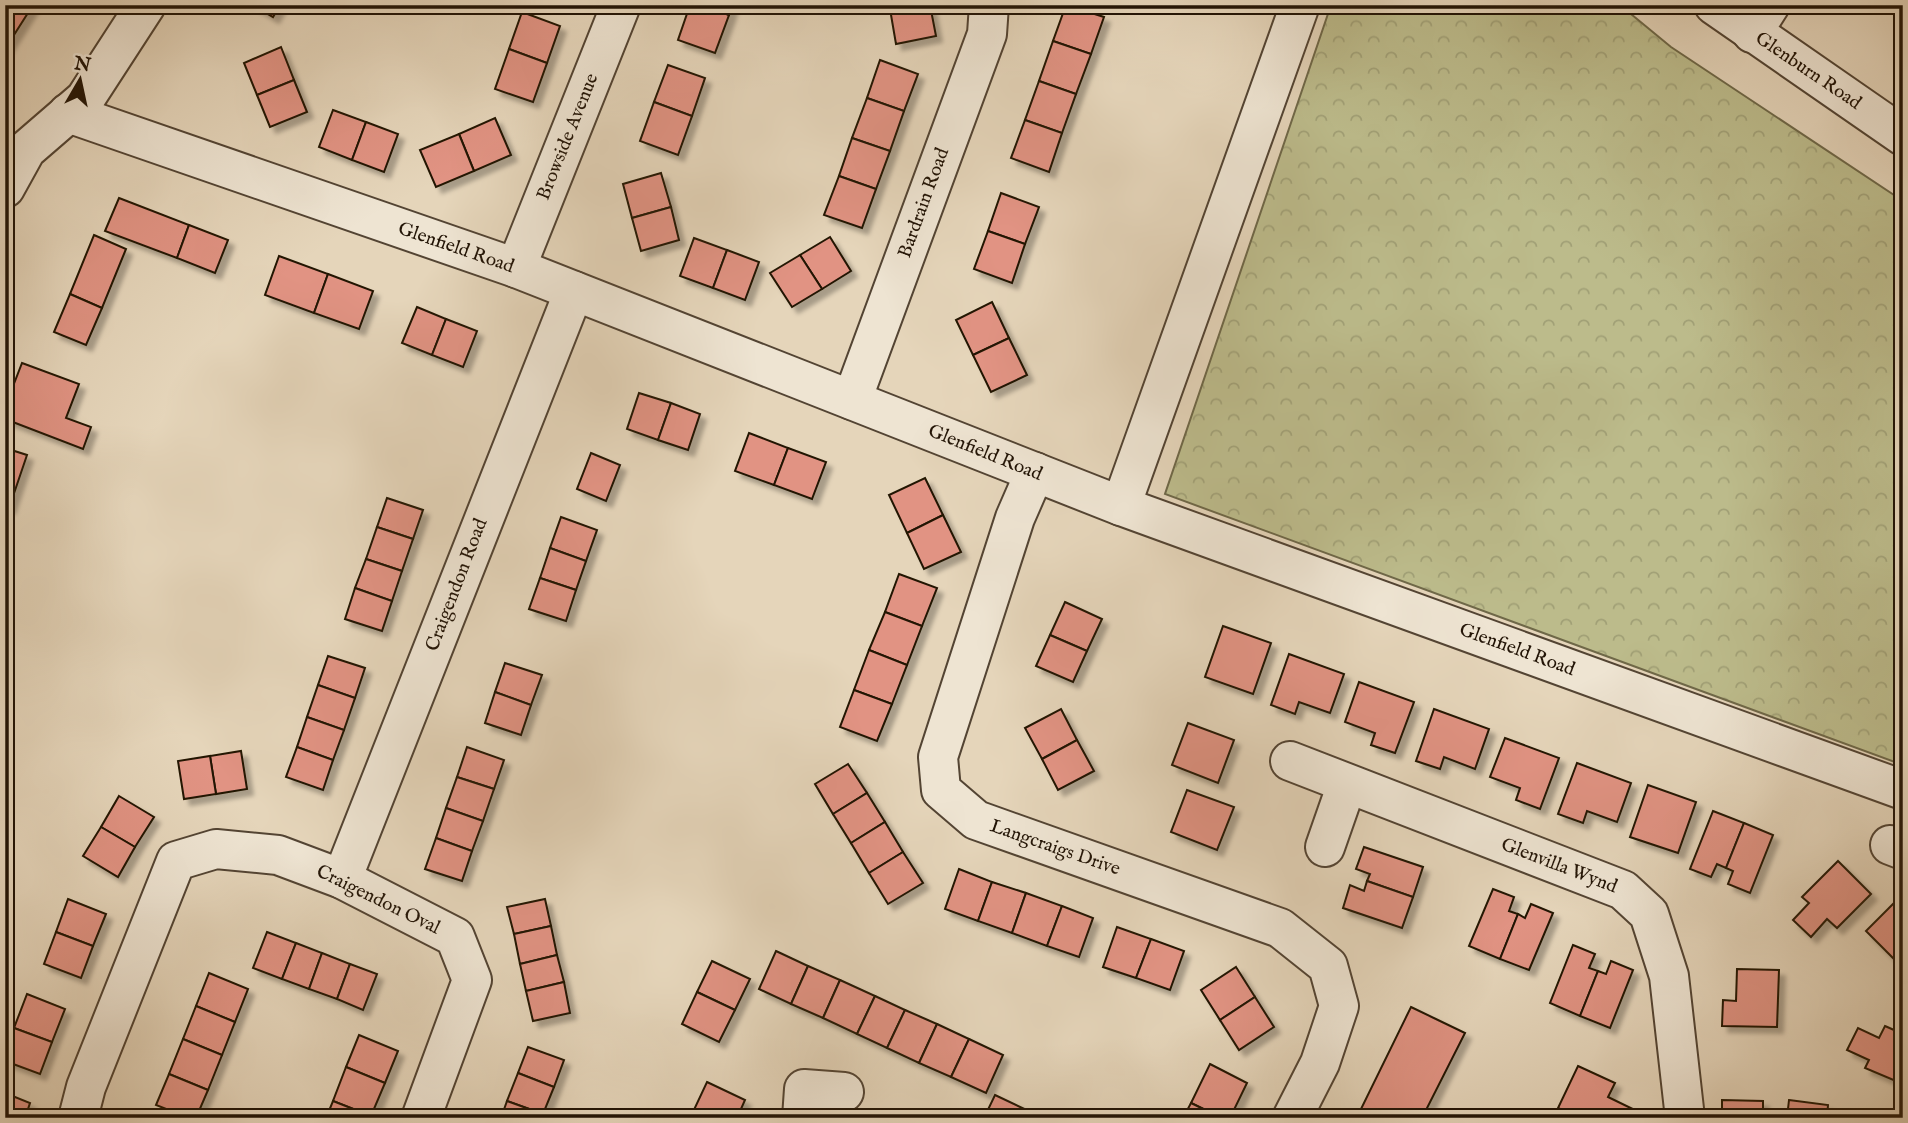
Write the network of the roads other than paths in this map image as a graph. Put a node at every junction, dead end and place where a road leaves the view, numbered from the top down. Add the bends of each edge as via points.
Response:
1 (146, 5) edge
2 (621, 5) edge
3 (989, 5) edge
4 (1300, 5) edge
5 (1714, 5) edge
6 (1761, 19) edge
7 (68, 113) junction
8 (1903, 136) edge
9 (16, 144) edge
10 (5, 188) edge
11 (516, 268) junction
12 (574, 291) junction
13 (852, 400) junction
14 (1035, 472) junction
15 (1121, 506) junction
16 (1290, 761) dead end
17 (1347, 784) junction
18 (1903, 790) edge
19 (1325, 847) dead end
20 (342, 879) junction
21 (844, 1092) dead end
22 (78, 1118) edge
23 (421, 1118) edge
24 (802, 1118) edge
25 (1292, 1118) edge
26 (1685, 1118) edge

1 - 7 street via 85,99
2 - 11 street, Browside Avenue
3 - 13 street, Bardrain Road via 987,34
4 - 15 street
5 - 6 street, Glenburn Road
6 - 8 street, Glenburn Road
7 - 9 street
7 - 11 street, Glenfield Road
9 - 10 street
11 - 12 street, Glenfield Road
12 - 13 street, Glenfield Road
12 - 20 street, Craigendon Road
13 - 14 street, Glenfield Road
14 - 15 street, Glenfield Road
14 - 25 street, Langcraigs Drive via 1015,518 937,757 941,790 976,820 1280,928 1328,966 1339,1006 1320,1063
15 - 18 street, Glenfield Road
16 - 17 street, Glenvilla Wynd
17 - 19 street
17 - 26 street, Glenvilla Wynd via 1623,890 1648,914 1669,976
20 - 22 street, Craigendon Oval via 278,855 216,849 176,861 86,1087
20 - 23 street, Craigendon Oval via 455,937 472,980
21 - 24 street via 804,1088

